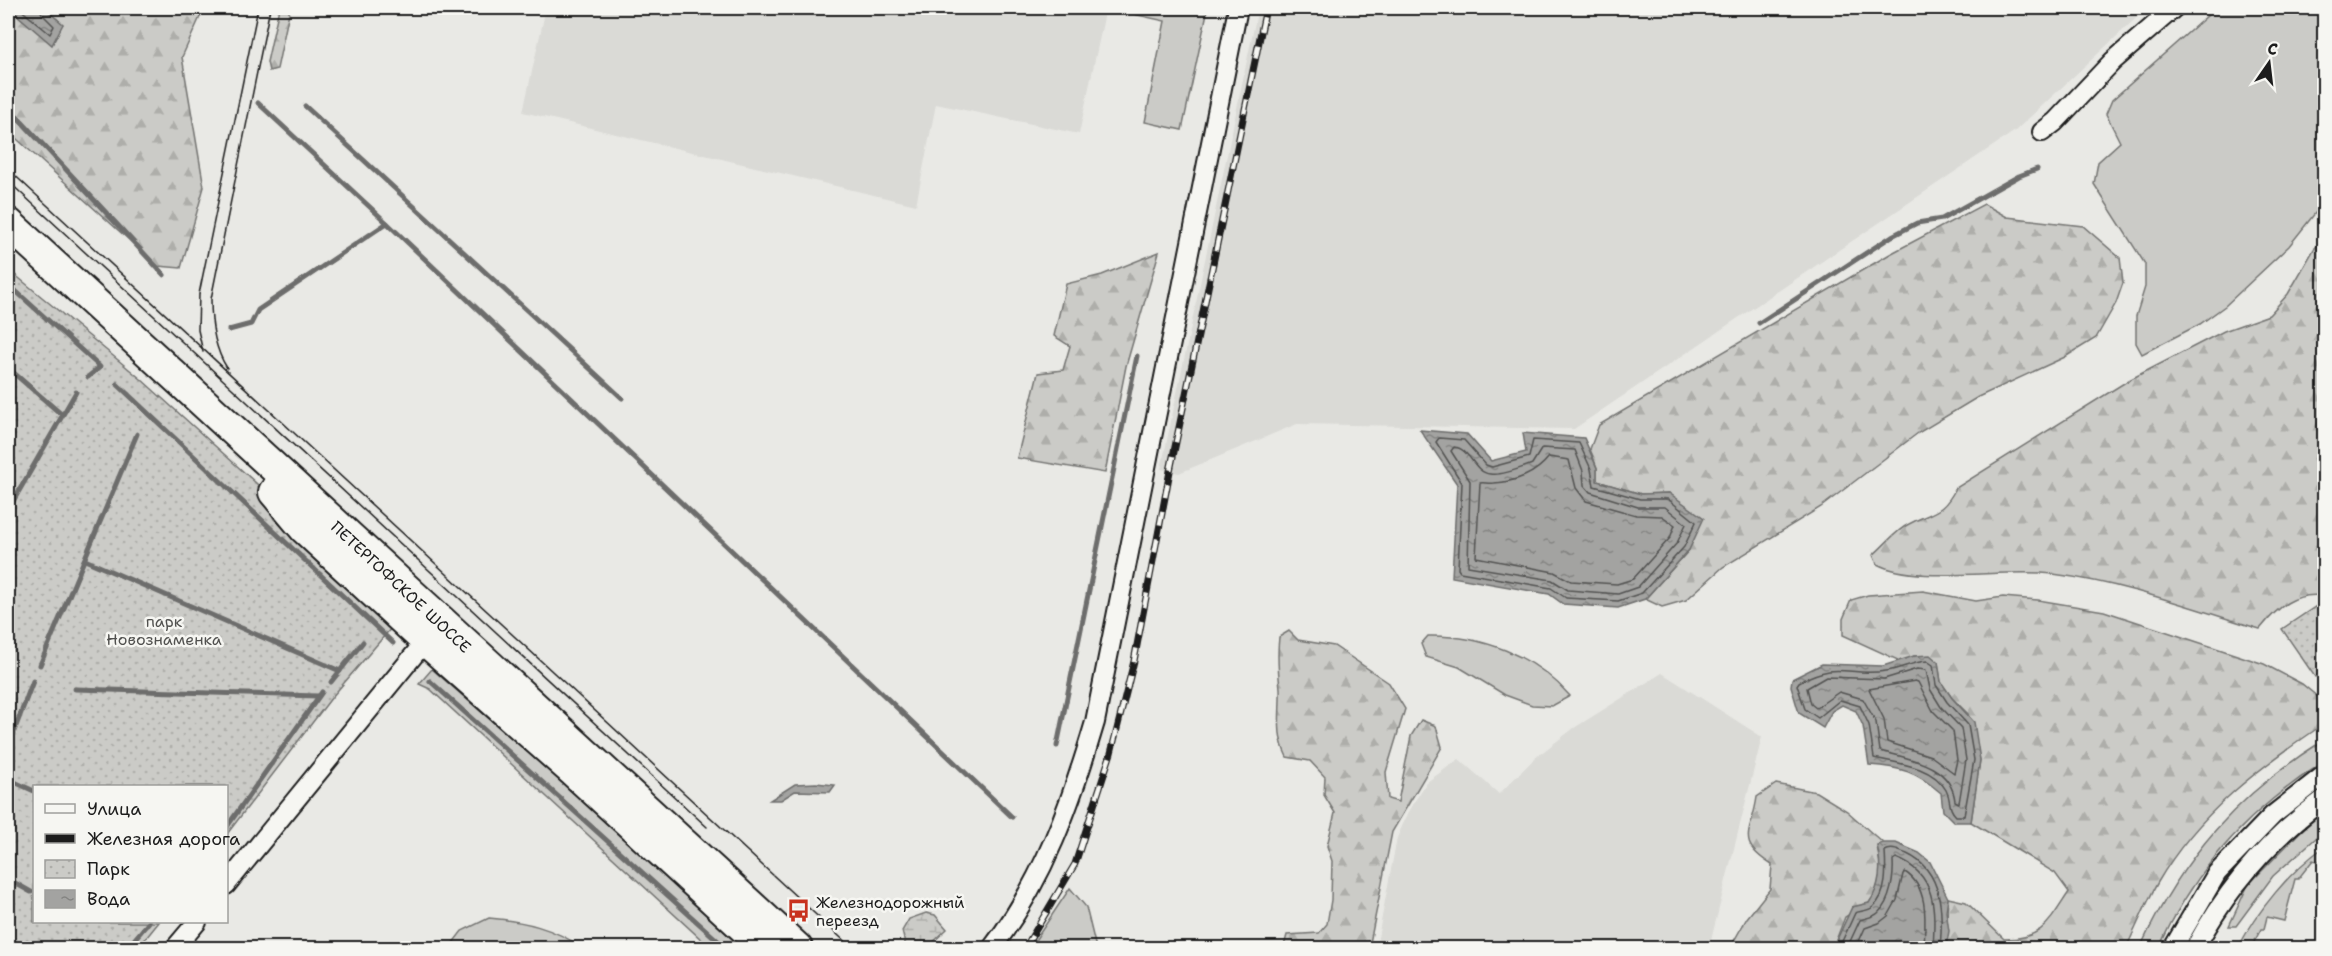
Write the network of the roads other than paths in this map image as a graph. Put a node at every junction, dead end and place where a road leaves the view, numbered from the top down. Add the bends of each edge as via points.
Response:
1 (1238, 8) edge
2 (2174, 8) edge
3 (2042, 132) dead end
4 (8, 223) edge
5 (8, 246) edge
6 (433, 632) junction
7 (2325, 775) edge
8 (2325, 799) edge
9 (228, 883) edge
10 (195, 923) edge
11 (175, 948) edge
12 (766, 948) edge
13 (797, 948) edge
14 (992, 948) edge
15 (2173, 948) edge
16 (2195, 948) edge

1 - 14 street via 1095,722 1049,854 1030,893
2 - 3 street via 2113,61
4 - 6 main road, ПЕТЕРГОФСКОЕ ШОССЕ
5 - 6 main road, ПЕТЕРГОФСКОЕ ШОССЕ via 268,484 305,528
6 - 9 street
6 - 12 main road, ПЕТЕРГОФСКОЕ ШОССЕ via 574,772
6 - 13 main road, ПЕТЕРГОФСКОЕ ШОССЕ
7 - 15 street via 2273,815 2217,873
8 - 16 street via 2268,848 2233,886
10 - 11 street

